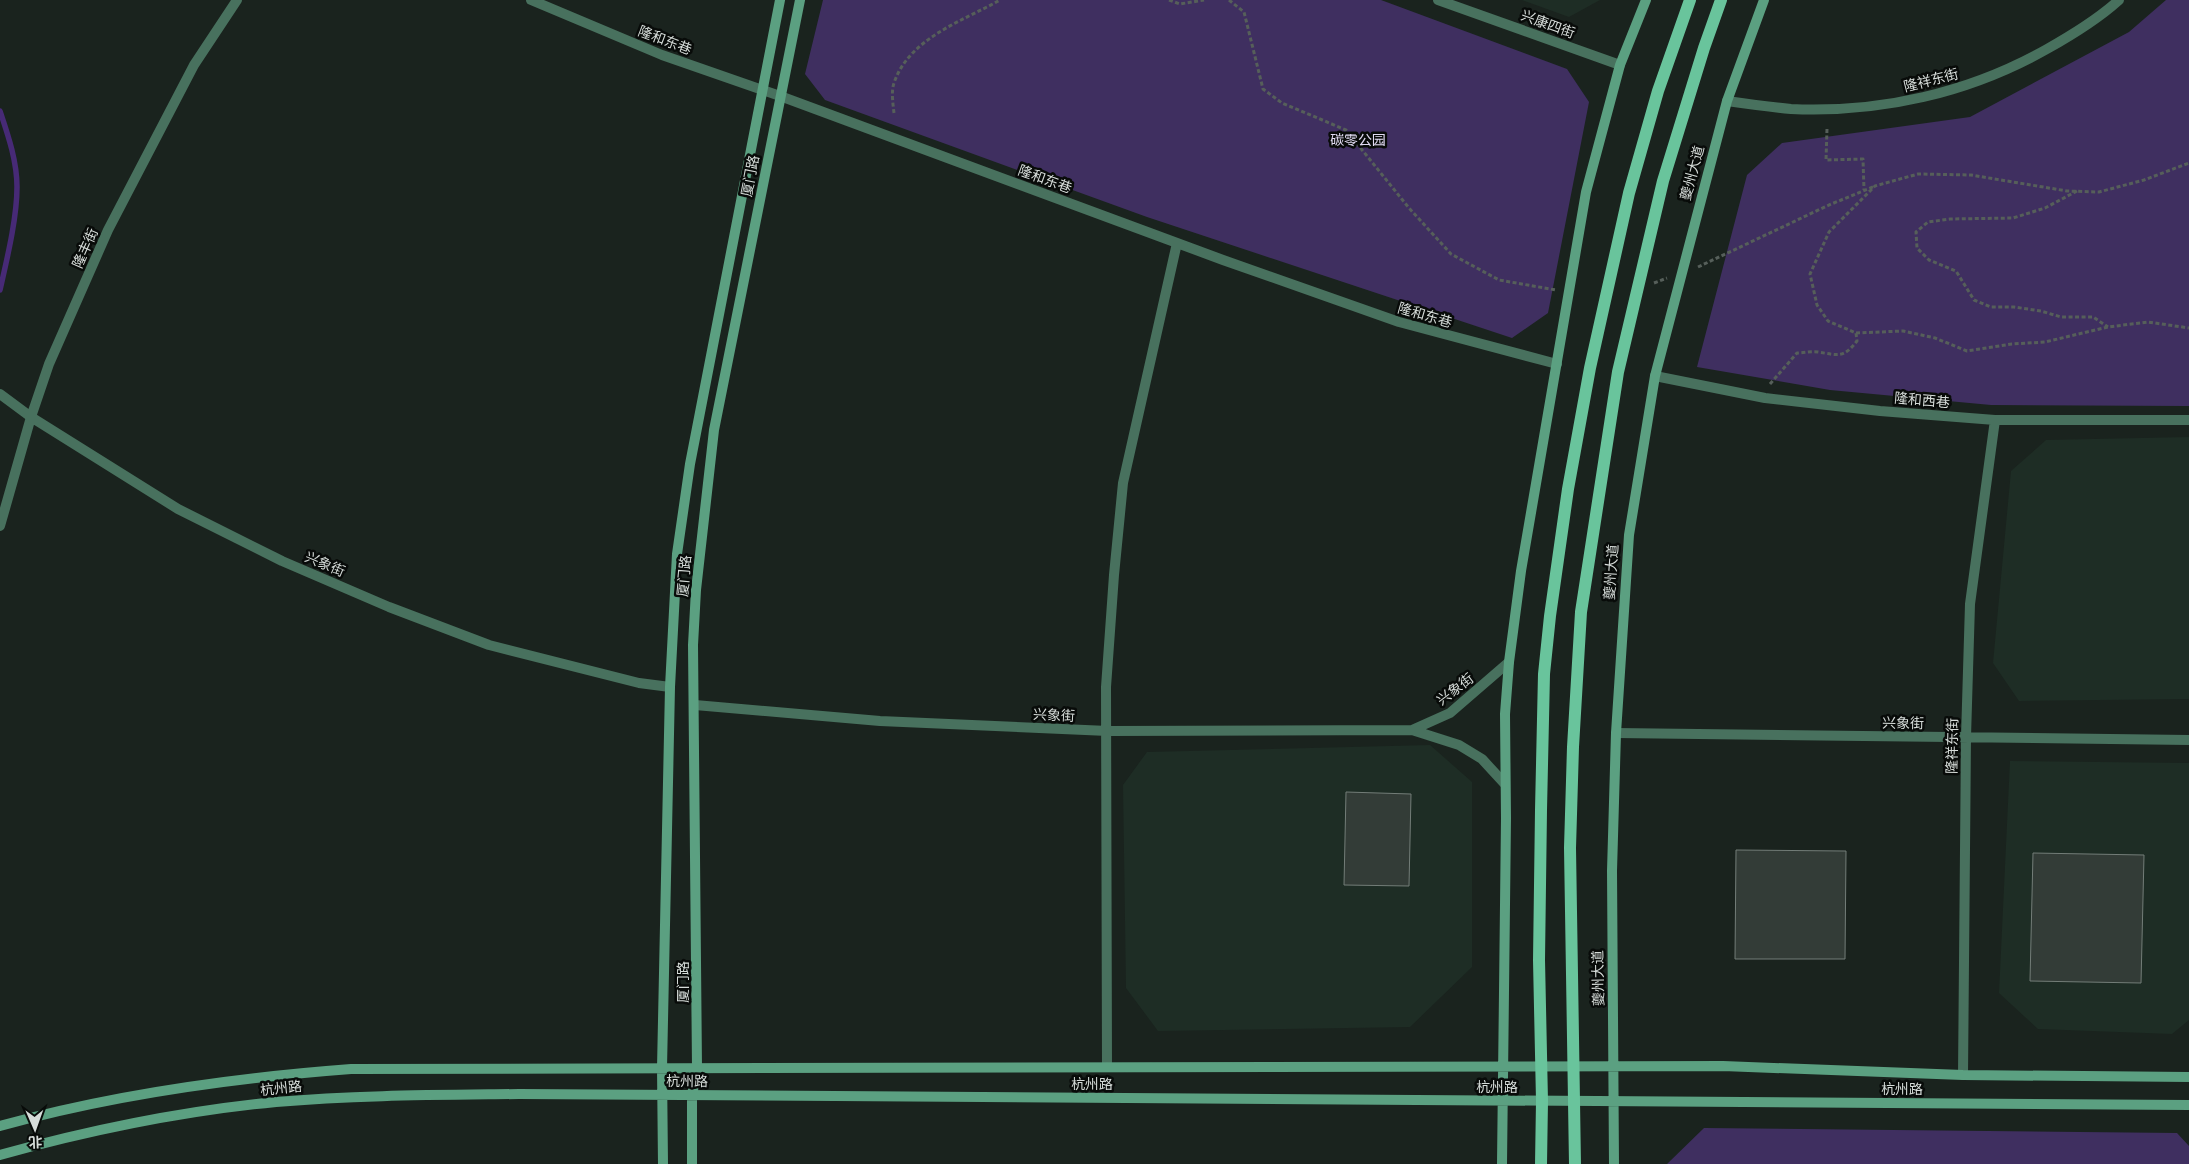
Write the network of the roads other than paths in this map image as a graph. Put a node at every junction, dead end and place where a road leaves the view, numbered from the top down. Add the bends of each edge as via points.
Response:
1 (237, 0) edge
2 (531, 0) edge
3 (780, 0) edge
4 (800, 0) edge
5 (1438, 0) edge
6 (1646, 0) edge
7 (1690, 0) edge
8 (1721, 0) edge
9 (1764, 0) edge
10 (2119, 0) edge
11 (1620, 65) junction
12 (762, 89) junction
13 (780, 96) junction
14 (1727, 101) junction
15 (1177, 243) junction
16 (1557, 364) junction
17 (1655, 376) junction
18 (0, 394) edge
19 (31, 417) junction
20 (1995, 420) junction
21 (2189, 420) edge
22 (0, 526) edge
23 (1509, 662) junction
24 (670, 687) junction
25 (695, 705) junction
26 (1412, 730) junction
27 (1108, 731) junction
28 (1616, 733) junction
29 (1966, 737) junction
30 (2189, 740) edge
31 (1505, 784) junction
32 (1502, 1066) junction
33 (1542, 1066) junction
34 (1573, 1066) junction
35 (1107, 1067) junction
36 (1614, 1067) junction
37 (662, 1068) junction
38 (697, 1068) junction
39 (1963, 1075) junction
40 (2189, 1077) edge
41 (662, 1095) junction
42 (692, 1095) junction
43 (1502, 1100) junction
44 (1542, 1101) junction
45 (1574, 1101) junction
46 (1614, 1101) junction
47 (2189, 1105) edge
48 (0, 1126) edge
49 (0, 1156) edge
50 (663, 1164) edge
51 (692, 1164) edge
52 (1502, 1164) edge
53 (1541, 1164) edge
54 (1575, 1164) edge
55 (1614, 1164) edge

1 - 19 street, 隆丰街 via 194,65 108,230 49,364
2 - 12 street, 隆和东巷 via 662,55
3 - 12 main road, 厦门路
4 - 13 main road, 厦门路
5 - 11 street, 兴康四街
6 - 11 main road
7 - 33 main road via 1658,91 1629,193 1590,368 1568,489 1544,674 1539,960
8 - 34 main road, 夔州大道 via 1663,181 1618,372 1582,603 1570,848
9 - 14 main road, 夔州大道
10 - 14 street, 隆祥东街 via 2072,35 2022,63 1981,81 1929,97 1867,107 1791,109
11 - 16 main road via 1586,192
12 - 13 street, 隆和东巷
12 - 24 main road, 厦门路 via 690,464 677,554
13 - 15 street, 隆和东巷
13 - 25 main road, 厦门路 via 714,430 696,590 693,645
14 - 17 main road, 夔州大道
15 - 16 street, 隆和东巷 via 1399,322
15 - 27 street via 1123,483 1106,687
16 - 23 main road via 1521,571
17 - 20 street, 隆和西巷 via 1765,398
17 - 28 main road, 夔州大道 via 1629,535
18 - 19 street, 兴象街
19 - 22 street, 隆丰街
19 - 24 street, 兴象街 via 178,508 282,561 389,607 489,645 639,683
20 - 21 street, 隆和西巷
20 - 29 street, 隆祥东街 via 1970,604
23 - 26 street, 兴象街 via 1450,713
23 - 31 main road
24 - 37 main road, 厦门路
25 - 27 street, 兴象街 via 880,721
25 - 38 main road, 厦门路
26 - 27 street, 兴象街
26 - 31 street, 兴象街 via 1459,745 1482,759
27 - 35 street
28 - 29 street, 兴象街
28 - 36 main road, 夔州大道 via 1612,871
29 - 30 street, 兴象街
29 - 39 street, 隆祥东街
31 - 32 main road
32 - 33 main road, 杭州路
32 - 35 main road, 杭州路
32 - 43 main road
33 - 34 main road, 杭州路
33 - 44 main road
34 - 36 main road, 杭州路
34 - 45 main road, 夔州大道
35 - 38 main road, 杭州路
36 - 39 main road, 杭州路 via 1723,1066
36 - 46 main road, 夔州大道
37 - 38 main road, 杭州路
37 - 41 main road, 厦门路
37 - 48 main road, 杭州路 via 351,1069 273,1075 118,1098
38 - 42 main road, 厦门路
39 - 40 main road, 杭州路
41 - 42 main road, 杭州路
41 - 49 main road, 杭州路 via 392,1095 274,1102 196,1112 104,1130
41 - 50 main road, 厦门路
42 - 43 main road, 杭州路
42 - 51 main road, 厦门路
43 - 44 main road, 杭州路
43 - 52 main road
44 - 45 main road, 杭州路
44 - 53 main road
45 - 46 main road, 杭州路
45 - 54 main road, 夔州大道
46 - 47 main road, 杭州路
46 - 55 main road, 夔州大道

